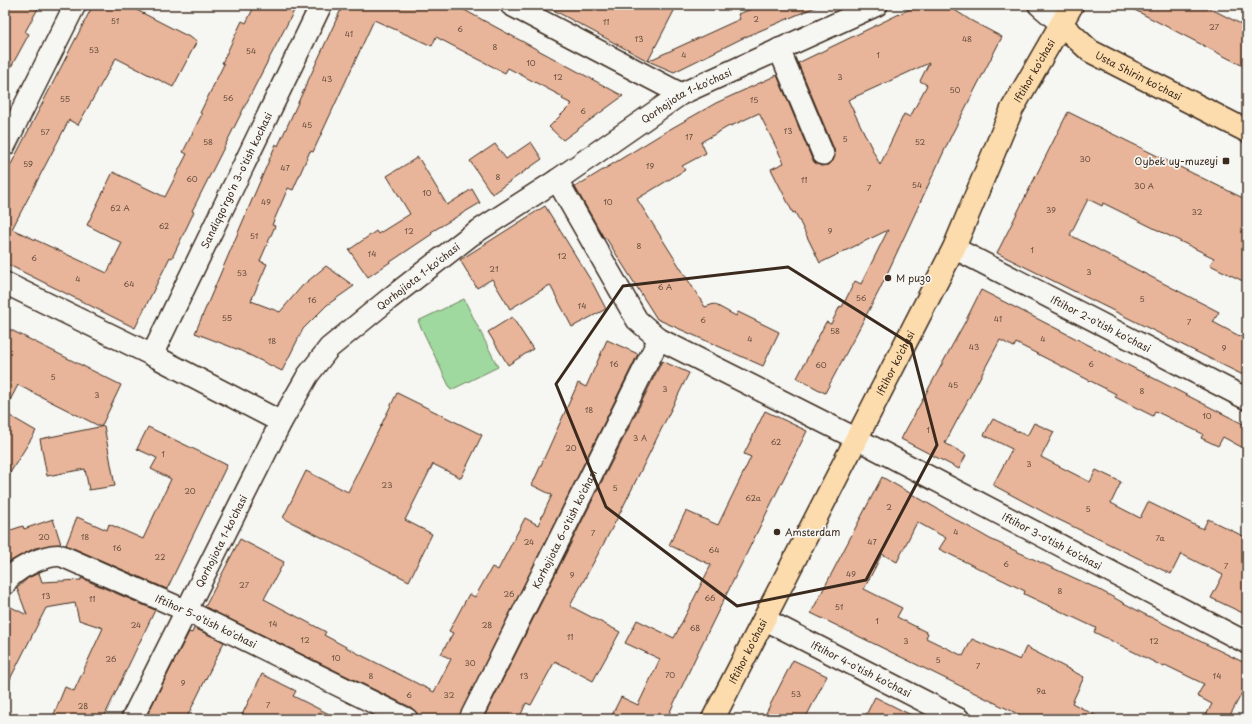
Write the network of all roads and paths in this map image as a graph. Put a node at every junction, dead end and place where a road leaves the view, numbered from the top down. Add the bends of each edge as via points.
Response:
1 (75, 5) edge
2 (321, 5) edge
3 (511, 5) edge
4 (877, 5) edge
5 (1039, 5) edge
6 (1072, 5) edge
7 (1061, 24) junction
8 (779, 49) junction
9 (681, 94) junction
10 (1247, 132) edge
11 (5, 145) edge
12 (824, 154) dead end
13 (557, 180) junction
14 (954, 248) junction
15 (5, 283) edge
16 (659, 339) junction
17 (152, 355) junction
18 (1247, 399) edge
19 (281, 422) junction
20 (857, 439) junction
21 (5, 584) edge
22 (187, 611) junction
23 (764, 619) junction
24 (1247, 643) edge
25 (132, 719) edge
26 (407, 719) edge
27 (470, 719) edge
28 (713, 719) edge
29 (959, 719) edge

1 - 11 street
2 - 17 street, Sandiqqo'rgo'n 3-o'tish kochasi
3 - 9 street
4 - 8 street, Qorhojiota 1-ko'chasi
5 - 7 street, Usta Shirin ko'chasi
6 - 7 main road, Iftihor ko'chasi
7 - 10 main road, Usta Shirin ko'chasi via 1090,51
7 - 14 main road, Iftihor ko'chasi via 1012,109
8 - 9 street, Qorhojiota 1-ko'chasi
8 - 12 street
9 - 13 street, Qorhojiota 1-ko'chasi
13 - 16 street via 637,320
13 - 19 street, Qorhojiota 1-ko'chasi via 470,236 329,348 308,374
14 - 18 street, Iftihor 2-o'tish ko'chasi
14 - 20 main road, Iftihor ko'chasi
15 - 17 street
16 - 20 street
16 - 27 street, Korhojiota 6-o'tish ko'chasi
17 - 19 street
19 - 22 street, Qorhojiota 1-ko'chasi
20 - 23 main road, Iftihor ko'chasi
20 - 24 street, Iftihor 3-o'tish ko'chasi
21 - 22 street, Iftihor 5-o'tish ko'chasi via 17,571 48,556 56,555
22 - 25 street, Qorhojiota 1-ko'chasi
22 - 26 street, Iftihor 5-o'tish ko'chasi
23 - 28 main road, Iftihor ko'chasi
23 - 29 street, Iftihor 4-o'tish ko'chasi

